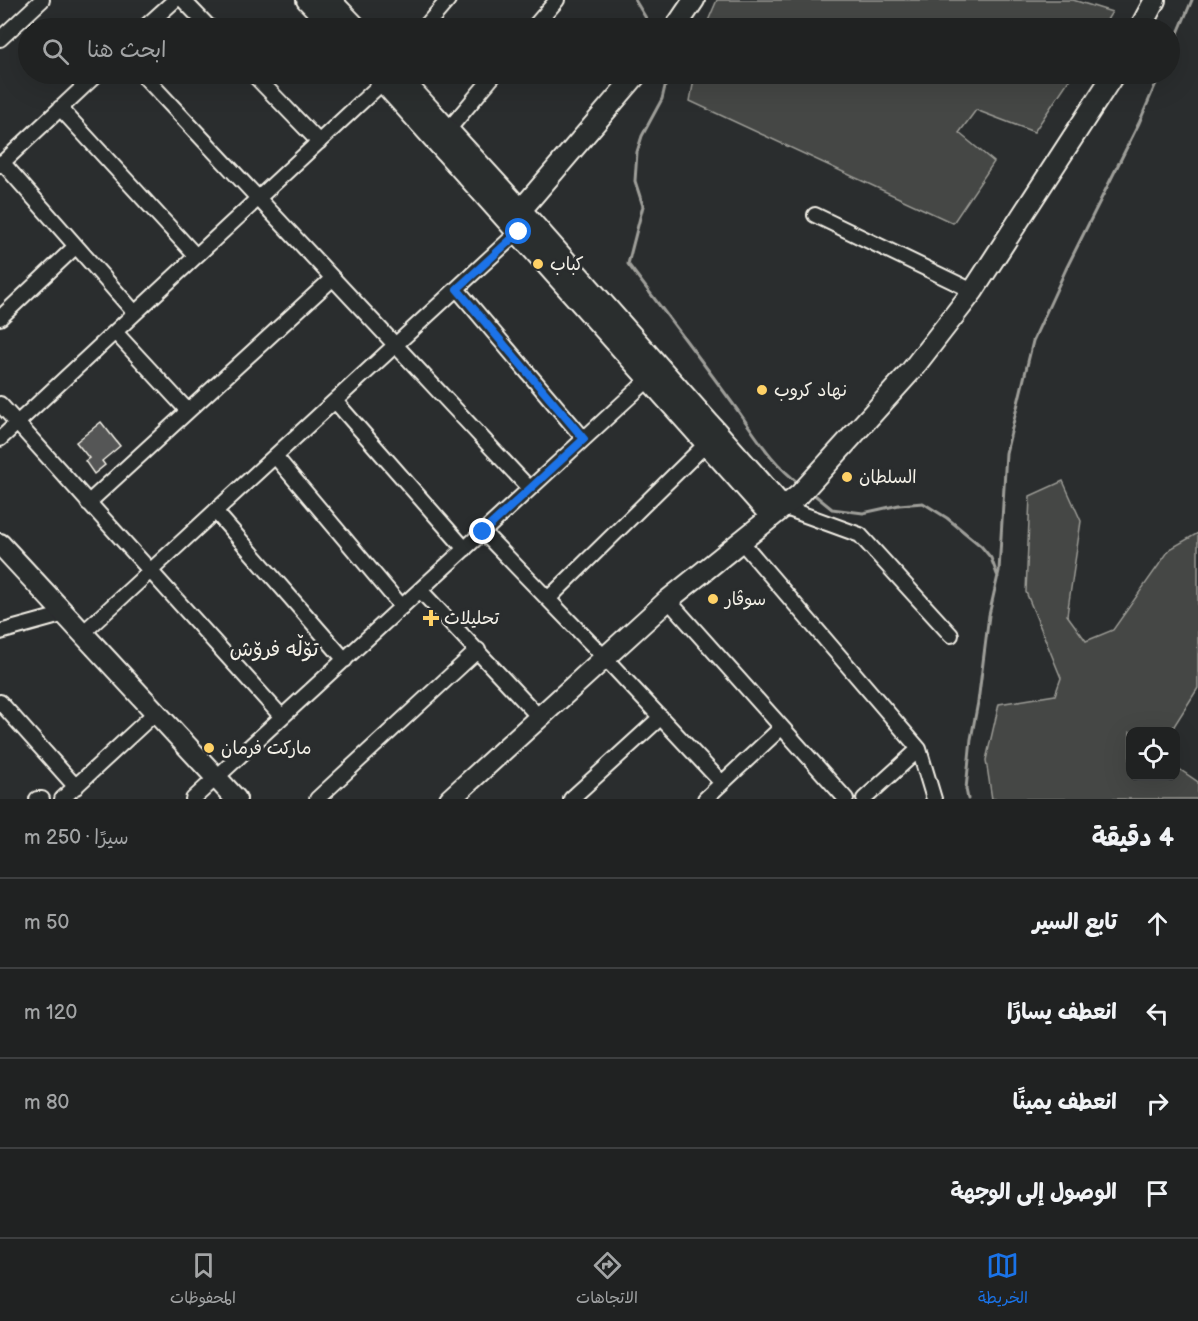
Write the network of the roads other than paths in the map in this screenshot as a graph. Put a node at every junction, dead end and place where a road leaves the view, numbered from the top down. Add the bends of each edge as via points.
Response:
1 (42, 0) edge
2 (175, 0) edge
3 (183, 0) edge
4 (307, 0) edge
5 (448, 0) edge
6 (557, 0) edge
7 (694, 0) edge
8 (1155, 0) edge
9 (334, 1) edge
10 (23, 18) edge
11 (155, 18) edge
12 (200, 18) edge
13 (334, 18) edge
14 (342, 18) edge
15 (433, 18) edge
16 (542, 18) edge
17 (682, 18) edge
18 (1145, 18) edge
19 (18, 22) edge
20 (0, 39) edge
21 (86, 84) edge
22 (151, 84) edge
23 (263, 84) edge
24 (378, 84) edge
25 (393, 84) edge
26 (395, 84) edge
27 (486, 84) edge
28 (629, 84) edge
29 (1108, 84) edge
30 (60, 108) junction
31 (448, 129) junction
32 (319, 142) junction
33 (1, 163) edge
34 (258, 198) junction
35 (521, 210) junction
36 (815, 215) dead end
37 (519, 232) junction
38 (76, 246) junction
39 (196, 256) junction
40 (333, 278) junction
41 (457, 289) junction
42 (973, 291) junction
43 (135, 313) junction
44 (0, 318) edge
45 (115, 332) junction
46 (396, 345) junction
47 (650, 378) junction
48 (335, 401) junction
49 (0, 404) edge
50 (188, 411) junction
51 (17, 423) junction
52 (0, 439) edge
53 (584, 439) junction
54 (716, 447) junction
55 (275, 456) junction
56 (529, 488) junction
57 (88, 503) junction
58 (215, 511) junction
59 (777, 512) junction
60 (483, 532) junction
61 (740, 540) junction
62 (0, 544) edge
63 (465, 549) junction
64 (150, 572) junction
65 (420, 590) junction
66 (548, 599) junction
67 (668, 600) junction
68 (402, 607) junction
69 (65, 614) junction
70 (0, 632) edge
71 (83, 633) junction
72 (951, 635) dead end
73 (478, 650) junction
74 (605, 658) junction
75 (345, 660) junction
76 (0, 702) edge
77 (156, 712) junction
78 (282, 717) junction
79 (539, 717) junction
80 (661, 717) junction
81 (782, 728) junction
82 (919, 749) junction
83 (217, 777) junction
84 (722, 783) junction
85 (76, 787) junction
86 (457, 797) edge
87 (37, 799) edge
88 (42, 799) edge
89 (62, 799) edge
90 (193, 799) edge
91 (236, 799) edge
92 (317, 799) edge
93 (571, 799) edge
94 (705, 799) edge
95 (846, 799) edge
96 (864, 799) edge
97 (934, 799) edge

1 - 10 street
2 - 11 street
3 - 12 street
4 - 13 main road
5 - 15 street
6 - 16 street
7 - 17 main road
8 - 18 main road
9 - 14 main road
19 - 20 street
21 - 30 street
22 - 34 street
23 - 32 street
24 - 32 street
25 - 37 main road
26 - 31 main road
27 - 31 street
28 - 35 main road
29 - 42 main road
30 - 33 street
30 - 39 street
31 - 35 main road
32 - 34 street
33 - 38 street
34 - 39 street
34 - 40 street
35 - 54 main road
36 - 42 street
37 - 41 street
37 - 47 main road
38 - 43 street
38 - 44 street
39 - 43 street
40 - 46 street
40 - 50 street
41 - 46 street
41 - 53 street
42 - 59 main road via 911,371 805,489
43 - 45 street
45 - 50 street
45 - 51 street
46 - 48 street
46 - 56 street
47 - 53 street
47 - 54 main road
48 - 55 street
48 - 63 street
49 - 51 street
50 - 57 street
51 - 52 street
51 - 57 street
53 - 56 street
54 - 59 main road
54 - 66 street
55 - 58 street
55 - 68 street
56 - 60 street
57 - 64 street
58 - 64 street
58 - 75 street
59 - 61 main road
59 - 72 street via 860,535
60 - 63 street
60 - 66 street
61 - 67 main road
61 - 82 street
62 - 69 main road
63 - 65 street
64 - 71 street
64 - 78 street
65 - 68 street
65 - 73 street
66 - 74 street
67 - 74 main road
67 - 81 street
68 - 75 street
69 - 70 street
69 - 71 main road
71 - 77 main road
73 - 79 street
73 - 92 street
74 - 79 main road
74 - 80 street
75 - 78 street
76 - 85 street
77 - 83 main road
77 - 85 street
78 - 83 street
79 - 86 main road
80 - 84 street
80 - 93 street
81 - 84 street
81 - 95 street
82 - 96 street
82 - 97 street
83 - 90 street
83 - 91 main road
84 - 94 street
85 - 89 street
87 - 88 street

